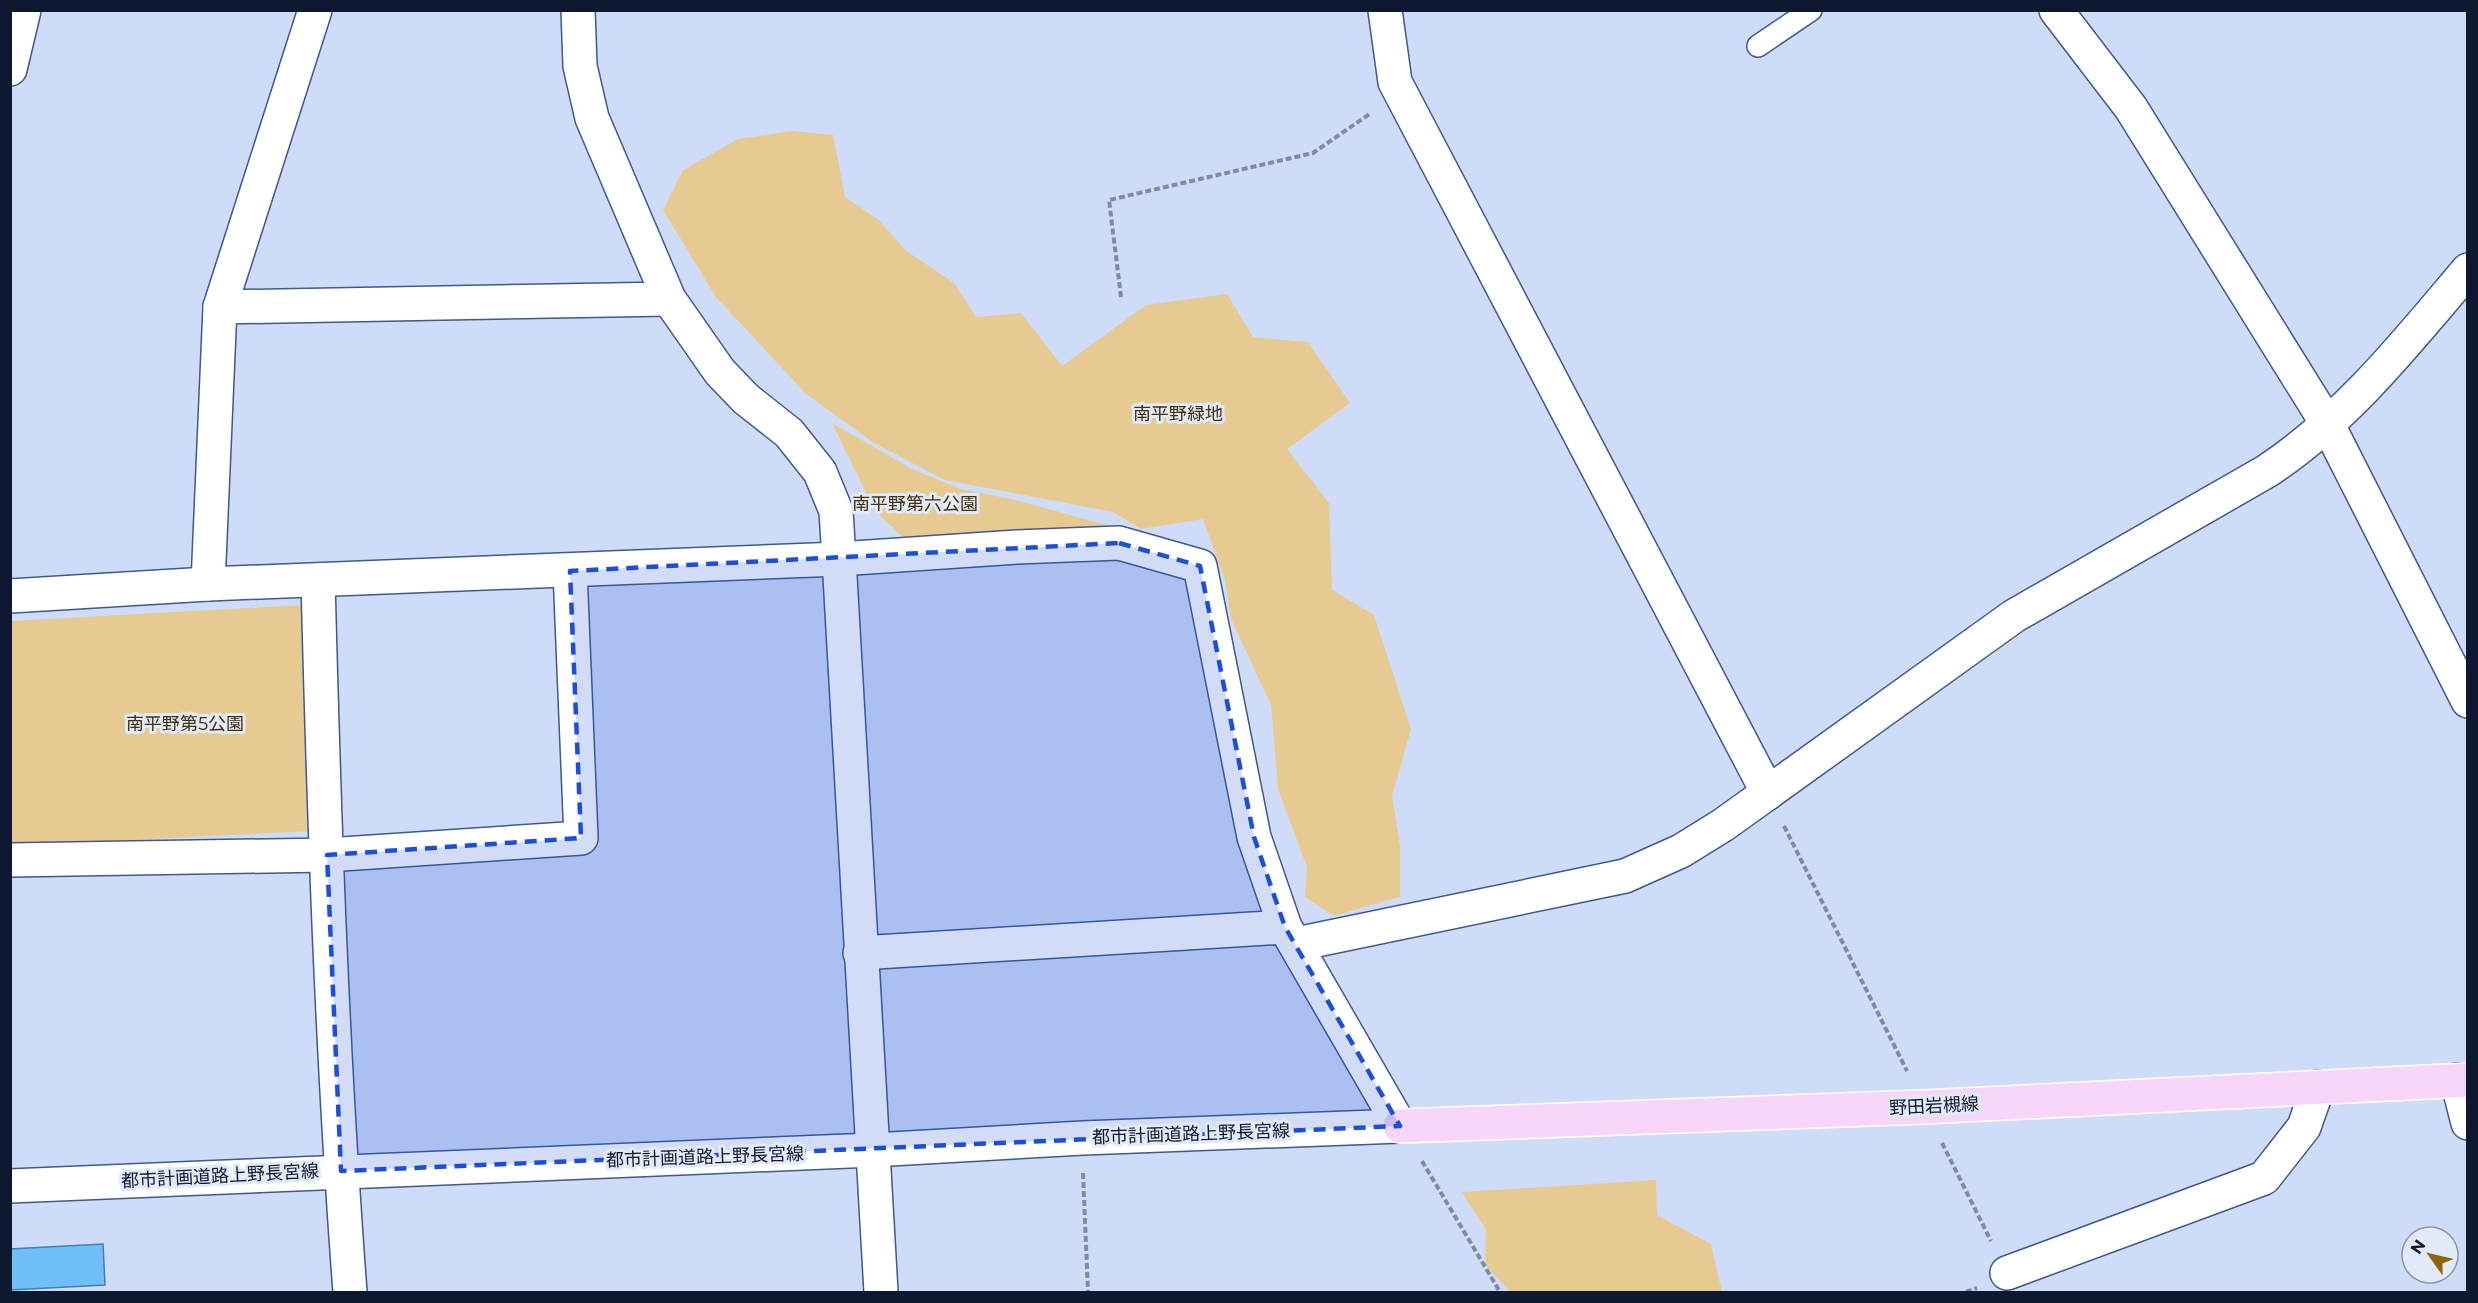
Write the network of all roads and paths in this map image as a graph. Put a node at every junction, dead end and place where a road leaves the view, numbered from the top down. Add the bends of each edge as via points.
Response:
1 (24, 10) edge
2 (315, 10) edge
3 (578, 10) edge
4 (1385, 10) edge
5 (1811, 10) edge
6 (2055, 10) edge
7 (1758, 46) dead end
8 (10, 69) edge
9 (1395, 82) junction
10 (2468, 270) edge
11 (1121, 297) dead end
12 (669, 298) junction
13 (220, 307) junction
14 (2328, 425) junction
15 (839, 559) junction
16 (570, 571) junction
17 (318, 580) junction
18 (208, 584) junction
19 (10, 596) edge
20 (2468, 701) edge
21 (1768, 793) junction
22 (327, 855) junction
23 (10, 860) edge
24 (1291, 936) junction
25 (860, 953) junction
26 (2462, 1080) edge
27 (2318, 1087) junction
28 (1924, 1107) junction
29 (2468, 1123) edge
30 (1400, 1126) junction
31 (1083, 1138) junction
32 (873, 1150) junction
33 (341, 1171) junction
34 (10, 1186) edge
35 (2007, 1273) joint
36 (350, 1293) edge
37 (881, 1293) edge
38 (1088, 1293) edge
39 (1500, 1293) edge

1 - 8 street
2 - 13 street
3 - 12 street via 579,66 592,118
4 - 9 street
5 - 7 lane
6 - 14 street via 2131,108
9 - 11 path via 1378,108 1313,153 1109,200
9 - 21 street
10 - 14 street via 2392,360
12 - 13 street
12 - 15 street via 720,372 746,399 789,433 820,472 836,511
13 - 18 street
14 - 20 street
14 - 21 street via 2267,471 2014,616
15 - 16 street
15 - 24 street via 1119,543 1200,566 1254,837
15 - 25 street
16 - 17 street
16 - 22 street via 580,838
17 - 18 street
17 - 22 street
18 - 19 street
21 - 24 street via 1681,851 1625,876
21 - 28 path
22 - 23 street
22 - 33 street
24 - 25 street
24 - 30 street
25 - 32 street
26 - 27 main road, 野田岩槻線
26 - 29 street
27 - 28 main road, 野田岩槻線
27 - 35 street via 2304,1127 2264,1178
28 - 30 main road, 野田岩槻線
28 - 35 path
30 - 31 street, 都市計画道路上野長宮線
30 - 39 path
31 - 32 street, 都市計画道路上野長宮線
31 - 38 path
32 - 33 street, 都市計画道路上野長宮線
32 - 37 street
33 - 34 street, 都市計画道路上野長宮線
33 - 36 street

